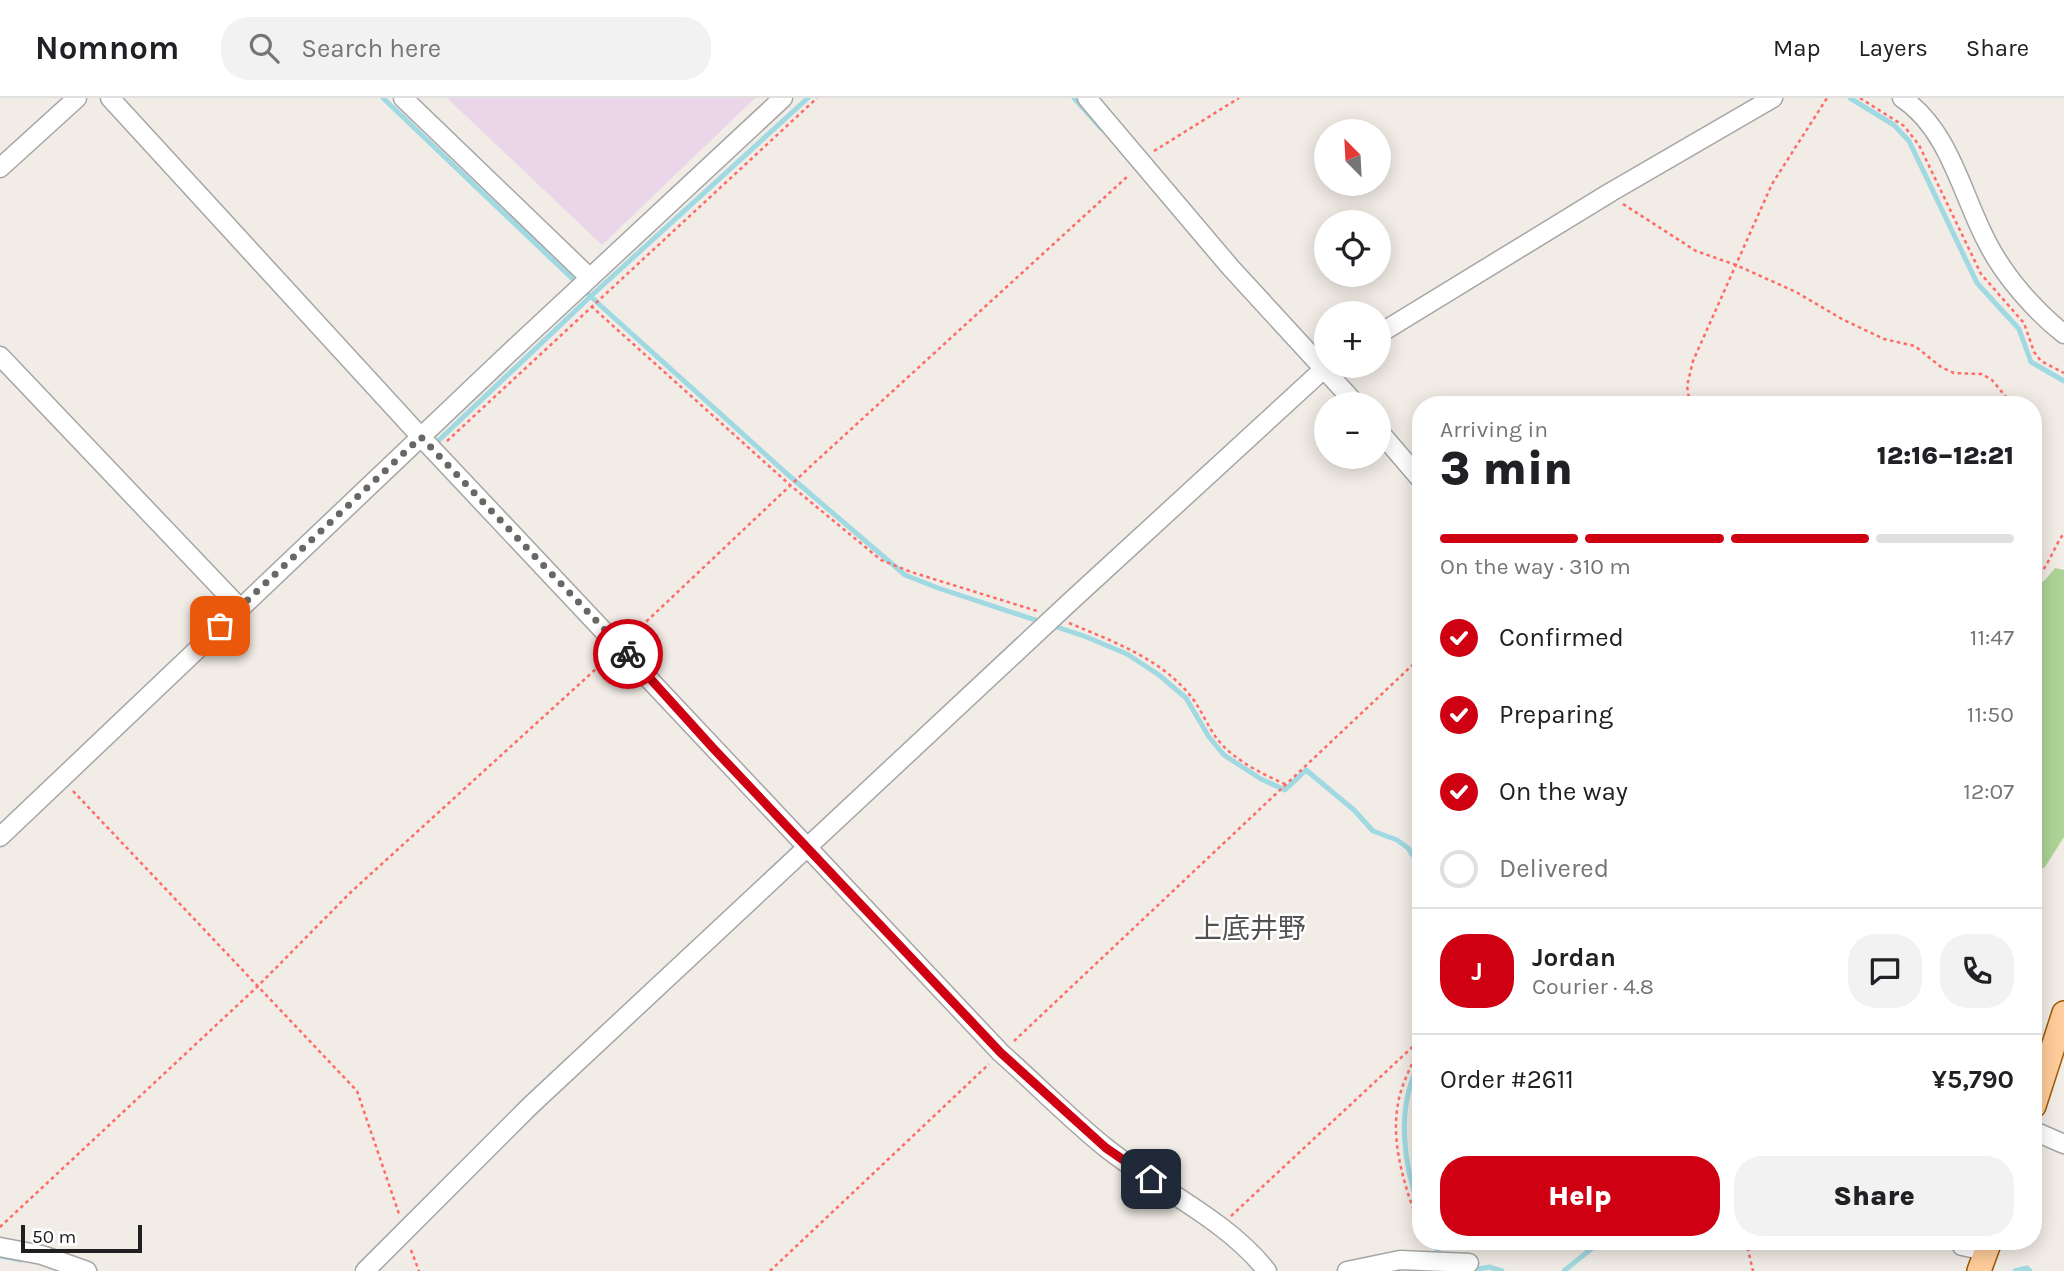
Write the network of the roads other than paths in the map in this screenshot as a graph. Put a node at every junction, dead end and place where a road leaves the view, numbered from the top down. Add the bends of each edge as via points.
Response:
1 (77, 98) edge
2 (110, 98) edge
3 (403, 98) edge
4 (783, 98) edge
5 (1087, 98) edge
6 (1773, 98) edge
7 (1902, 98) edge
8 (0, 168) edge
9 (590, 278) junction
10 (1391, 327) edge
11 (2064, 334) edge
12 (1314, 354) edge
13 (0, 356) edge
14 (1314, 378) edge
15 (1335, 378) edge
16 (1346, 392) edge
17 (421, 437) junction
18 (1391, 445) edge
19 (1412, 470) edge
20 (240, 608) junction
21 (0, 837) edge
22 (808, 848) junction
23 (2064, 1013) edge
24 (2042, 1081) edge
25 (2042, 1134) edge
26 (2064, 1144) edge
27 (0, 1247) edge
28 (1469, 1263) dead end
29 (87, 1271) edge
30 (365, 1271) edge
31 (1267, 1271) edge
32 (1347, 1271) edge

1 - 8 street
2 - 17 street
3 - 9 street
4 - 9 street
5 - 12 street via 1231,268
6 - 10 street
7 - 11 street via 1932,128 1988,245 2018,286
9 - 17 street
13 - 20 street
14 - 22 street
15 - 16 street
17 - 20 street
17 - 22 street
18 - 19 street
20 - 21 street
22 - 30 street via 530,1105
22 - 31 street via 1001,1053 1106,1148 1220,1227
23 - 24 main road
25 - 26 street
27 - 29 street via 43,1255
28 - 32 street via 1400,1259

